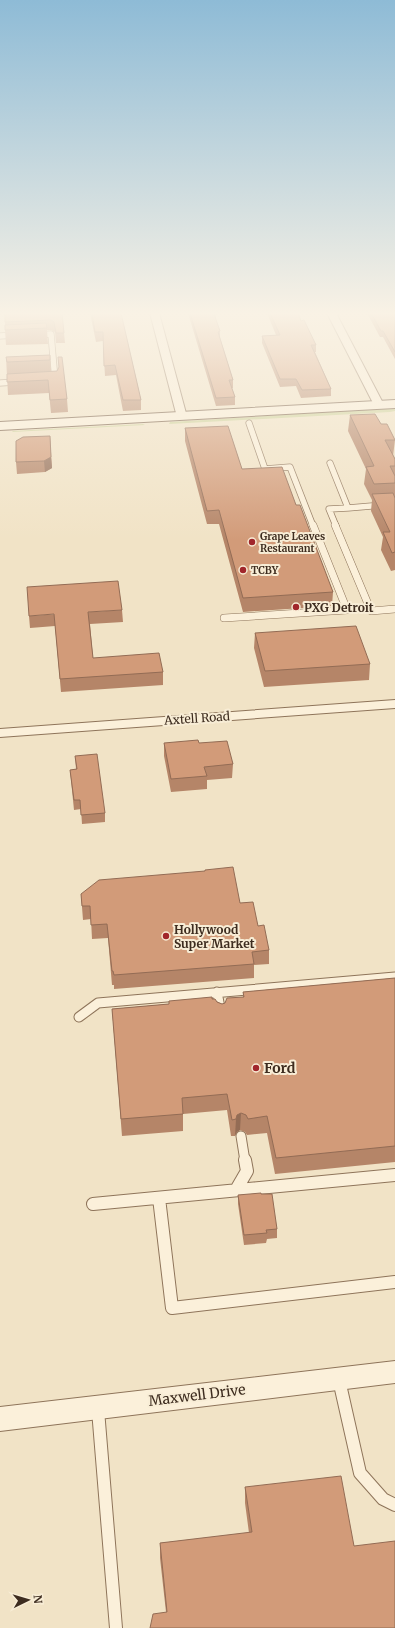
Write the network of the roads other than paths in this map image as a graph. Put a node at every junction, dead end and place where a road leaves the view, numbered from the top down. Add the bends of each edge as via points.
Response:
1 (174, 389) edge
2 (371, 389) edge
3 (395, 404) edge
4 (379, 405) junction
5 (395, 415) edge
6 (182, 417) junction
7 (248, 423) junction
8 (156, 424) junction
9 (0, 426) edge
10 (0, 437) edge
11 (330, 463) dead end
12 (395, 504) edge
13 (348, 508) junction
14 (395, 609) edge
15 (224, 618) dead end
16 (395, 704) edge
17 (0, 733) edge
18 (395, 977) edge
19 (217, 992) junction
20 (221, 1016) edge
21 (78, 1017) dead end
22 (241, 1136) dead end
23 (395, 1175) edge
24 (236, 1190) junction
25 (158, 1198) junction
26 (93, 1204) dead end
27 (395, 1282) edge
28 (395, 1372) edge
29 (338, 1379) junction
30 (98, 1407) junction
31 (0, 1419) edge
32 (395, 1505) edge
33 (116, 1628) edge

1 - 6 street
2 - 4 street
3 - 4 main road
4 - 6 main road
5 - 7 main road
6 - 8 main road
7 - 8 main road
7 - 15 lane via 265,469 290,467 347,610
8 - 9 main road
8 - 10 main road
11 - 13 lane
12 - 13 lane
13 - 14 lane via 329,509 370,611
16 - 17 street, Axtell Road
18 - 19 lane
19 - 20 lane
19 - 21 lane via 98,1003
22 - 24 lane via 247,1171
23 - 24 lane
24 - 25 lane
25 - 26 lane
25 - 27 lane via 172,1308
28 - 29 street, Maxwell Drive
29 - 30 street, Maxwell Drive
29 - 32 lane via 360,1473 383,1499
30 - 31 street, Maxwell Drive
30 - 33 lane

